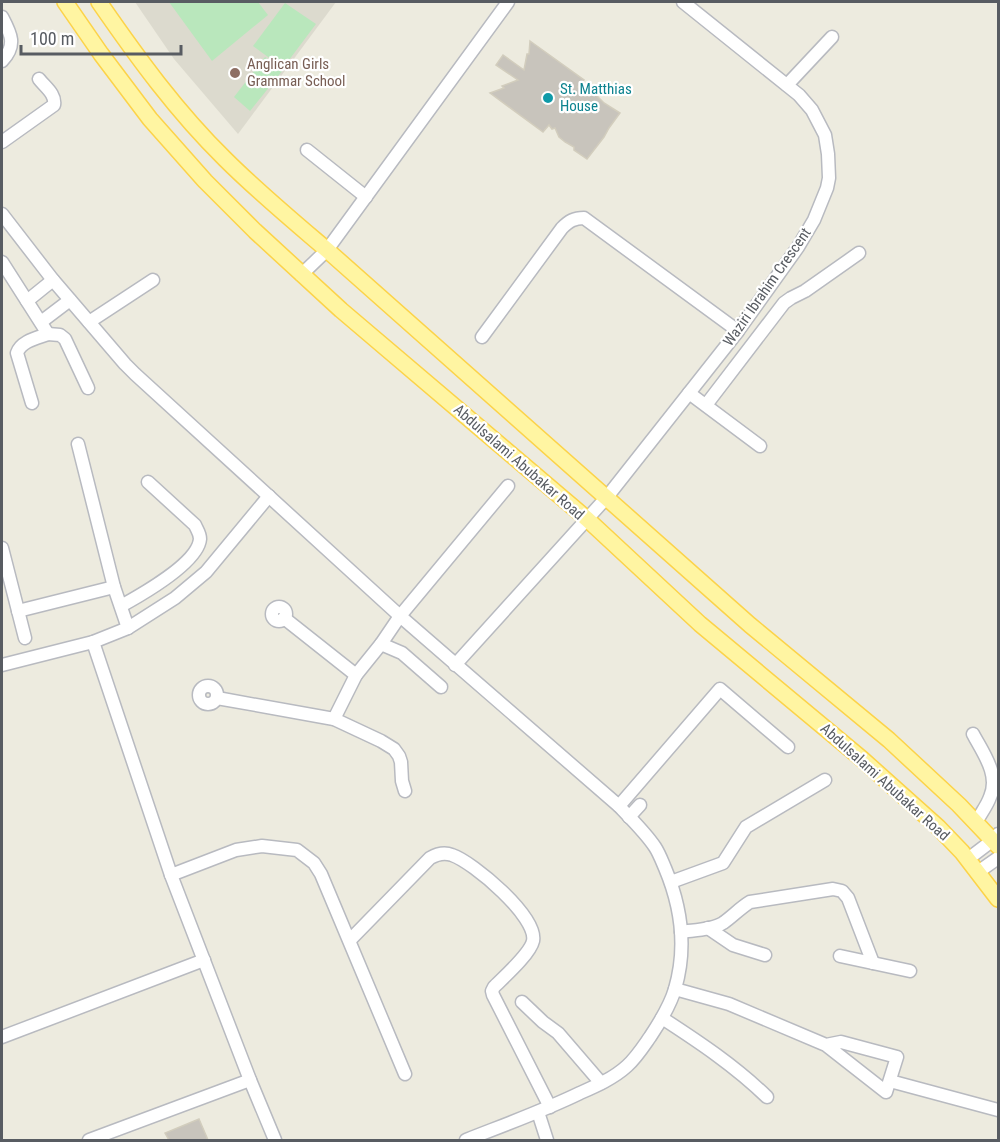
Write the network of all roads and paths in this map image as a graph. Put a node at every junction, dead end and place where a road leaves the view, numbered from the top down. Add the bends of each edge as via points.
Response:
1 (65, 2) edge
2 (99, 2) edge
3 (508, 2) edge
4 (691, 4) edge
5 (2, 17) edge
6 (832, 37) dead end
7 (2, 61) edge
8 (39, 79) dead end
9 (787, 85) junction
10 (2, 142) edge
11 (307, 150) dead end
12 (366, 197) junction
13 (2, 214) edge
14 (327, 250) junction
15 (859, 253) dead end
16 (2, 262) edge
17 (301, 275) junction
18 (53, 280) junction
19 (153, 280) dead end
20 (70, 300) junction
21 (27, 301) junction
22 (41, 322) junction
23 (88, 322) junction
24 (738, 331) junction
25 (48, 334) junction
26 (482, 337) dead end
27 (88, 388) dead end
28 (689, 393) junction
29 (32, 403) dead end
30 (706, 405) junction
31 (78, 444) dead end
32 (760, 446) dead end
33 (148, 482) dead end
34 (508, 486) dead end
35 (269, 496) junction
36 (607, 497) junction
37 (586, 519) junction
38 (2, 548) edge
39 (114, 587) junction
40 (121, 606) junction
41 (18, 611) junction
42 (400, 616) junction
43 (284, 618) dead end
44 (128, 628) junction
45 (26, 638) dead end
46 (93, 642) junction
47 (381, 644) junction
48 (2, 665) edge
49 (454, 665) junction
50 (356, 675) junction
51 (441, 687) dead end
52 (217, 698) dead end
53 (334, 719) junction
54 (973, 734) dead end
55 (788, 747) dead end
56 (825, 780) dead end
57 (405, 790) dead end
58 (640, 805) dead end
59 (619, 806) junction
60 (629, 817) junction
61 (976, 823) junction
62 (997, 840) edge
63 (999, 858) edge
64 (968, 859) junction
65 (978, 872) junction
66 (171, 875) junction
67 (671, 882) junction
68 (999, 900) edge
69 (708, 928) junction
70 (681, 932) junction
71 (350, 940) junction
72 (765, 955) dead end
73 (840, 956) dead end
74 (204, 960) junction
75 (873, 963) junction
76 (910, 971) dead end
77 (675, 989) junction
78 (522, 1002) dead end
79 (662, 1018) junction
80 (2, 1037) edge
81 (826, 1045) junction
82 (405, 1074) dead end
83 (250, 1080) junction
84 (890, 1081) junction
85 (601, 1083) junction
86 (766, 1097) dead end
87 (550, 1107) junction
88 (999, 1110) edge
89 (538, 1112) junction
90 (480, 1138) edge
91 (89, 1140) edge
92 (275, 1140) edge
93 (466, 1140) edge
94 (547, 1140) edge

1 - 17 main road, Abdulsalami Abubakar Road via 150,119 205,181
2 - 14 main road, Abdulsalami Abubakar Road via 162,88 224,159
3 - 12 street
4 - 9 street, Waziri Ibrahim Crescent
5 - 7 street via 12,41
6 - 9 street
8 - 10 street via 53,95 54,105
9 - 24 street, Waziri Ibrahim Crescent via 812,110 825,135 829,178 814,220 798,247
11 - 12 street
12 - 14 street
13 - 18 street
14 - 17 street
14 - 36 main road, Abdulsalami Abubakar Road
15 - 30 street via 784,303
16 - 21 street
17 - 37 main road, Abdulsalami Abubakar Road
18 - 20 street
18 - 21 street
19 - 23 street
20 - 22 street
20 - 23 street
21 - 22 street
22 - 25 street
23 - 35 street via 125,364
24 - 26 street via 584,218 577,218 562,228
24 - 28 street, Waziri Ibrahim Crescent
25 - 27 street via 65,339
25 - 29 street via 24,344 17,353
28 - 30 street
28 - 36 street, Waziri Ibrahim Crescent
30 - 32 street
31 - 39 street
33 - 40 street via 195,525 200,542 172,574
34 - 42 street
35 - 42 street
35 - 44 street via 206,572 175,598
36 - 37 street, Waziri Ibrahim Crescent
36 - 61 main road, Abdulsalami Abubakar Road via 750,625 889,740
37 - 49 street, Waziri Ibrahim Crescent
37 - 64 main road, Abdulsalami Abubakar Road via 700,624 862,759
38 - 41 street
39 - 40 street
39 - 41 street
40 - 44 street
41 - 45 street
42 - 47 street
42 - 49 street
43 - 50 street
44 - 46 street
46 - 48 street
46 - 66 street
47 - 50 street
47 - 51 street via 402,653
49 - 59 street
50 - 53 street
52 - 53 street
53 - 57 street via 394,749 401,762
54 - 61 street via 993,774 994,786
55 - 59 street via 720,689
56 - 67 street via 746,827 723,862
58 - 60 street
59 - 60 street
60 - 67 street via 657,849
61 - 62 main road, Abdulsalami Abubakar Road
62 - 64 street
63 - 65 street
64 - 65 main road, Abdulsalami Abubakar Road
65 - 68 main road, Abdulsalami Abubakar Road
66 - 71 street via 236,850 262,846 297,850 321,874
66 - 74 street
67 - 70 street
69 - 70 street
69 - 72 street via 733,945
69 - 75 street via 723,923 750,902 833,889 848,898
70 - 77 street
71 - 82 street
71 - 87 street via 436,854 459,858 497,885 526,918 533,941 494,987 493,995
73 - 75 street
74 - 80 street
74 - 83 street
75 - 76 street
77 - 79 street
77 - 81 street via 729,1004
78 - 85 street via 558,1033
79 - 85 street via 628,1065
79 - 86 street via 712,1051
81 - 84 street via 886,1092
81 - 84 street via 841,1042 897,1057
83 - 91 street
83 - 92 street
84 - 88 street
85 - 87 street
87 - 89 street
89 - 90 street
89 - 94 street
90 - 93 street

